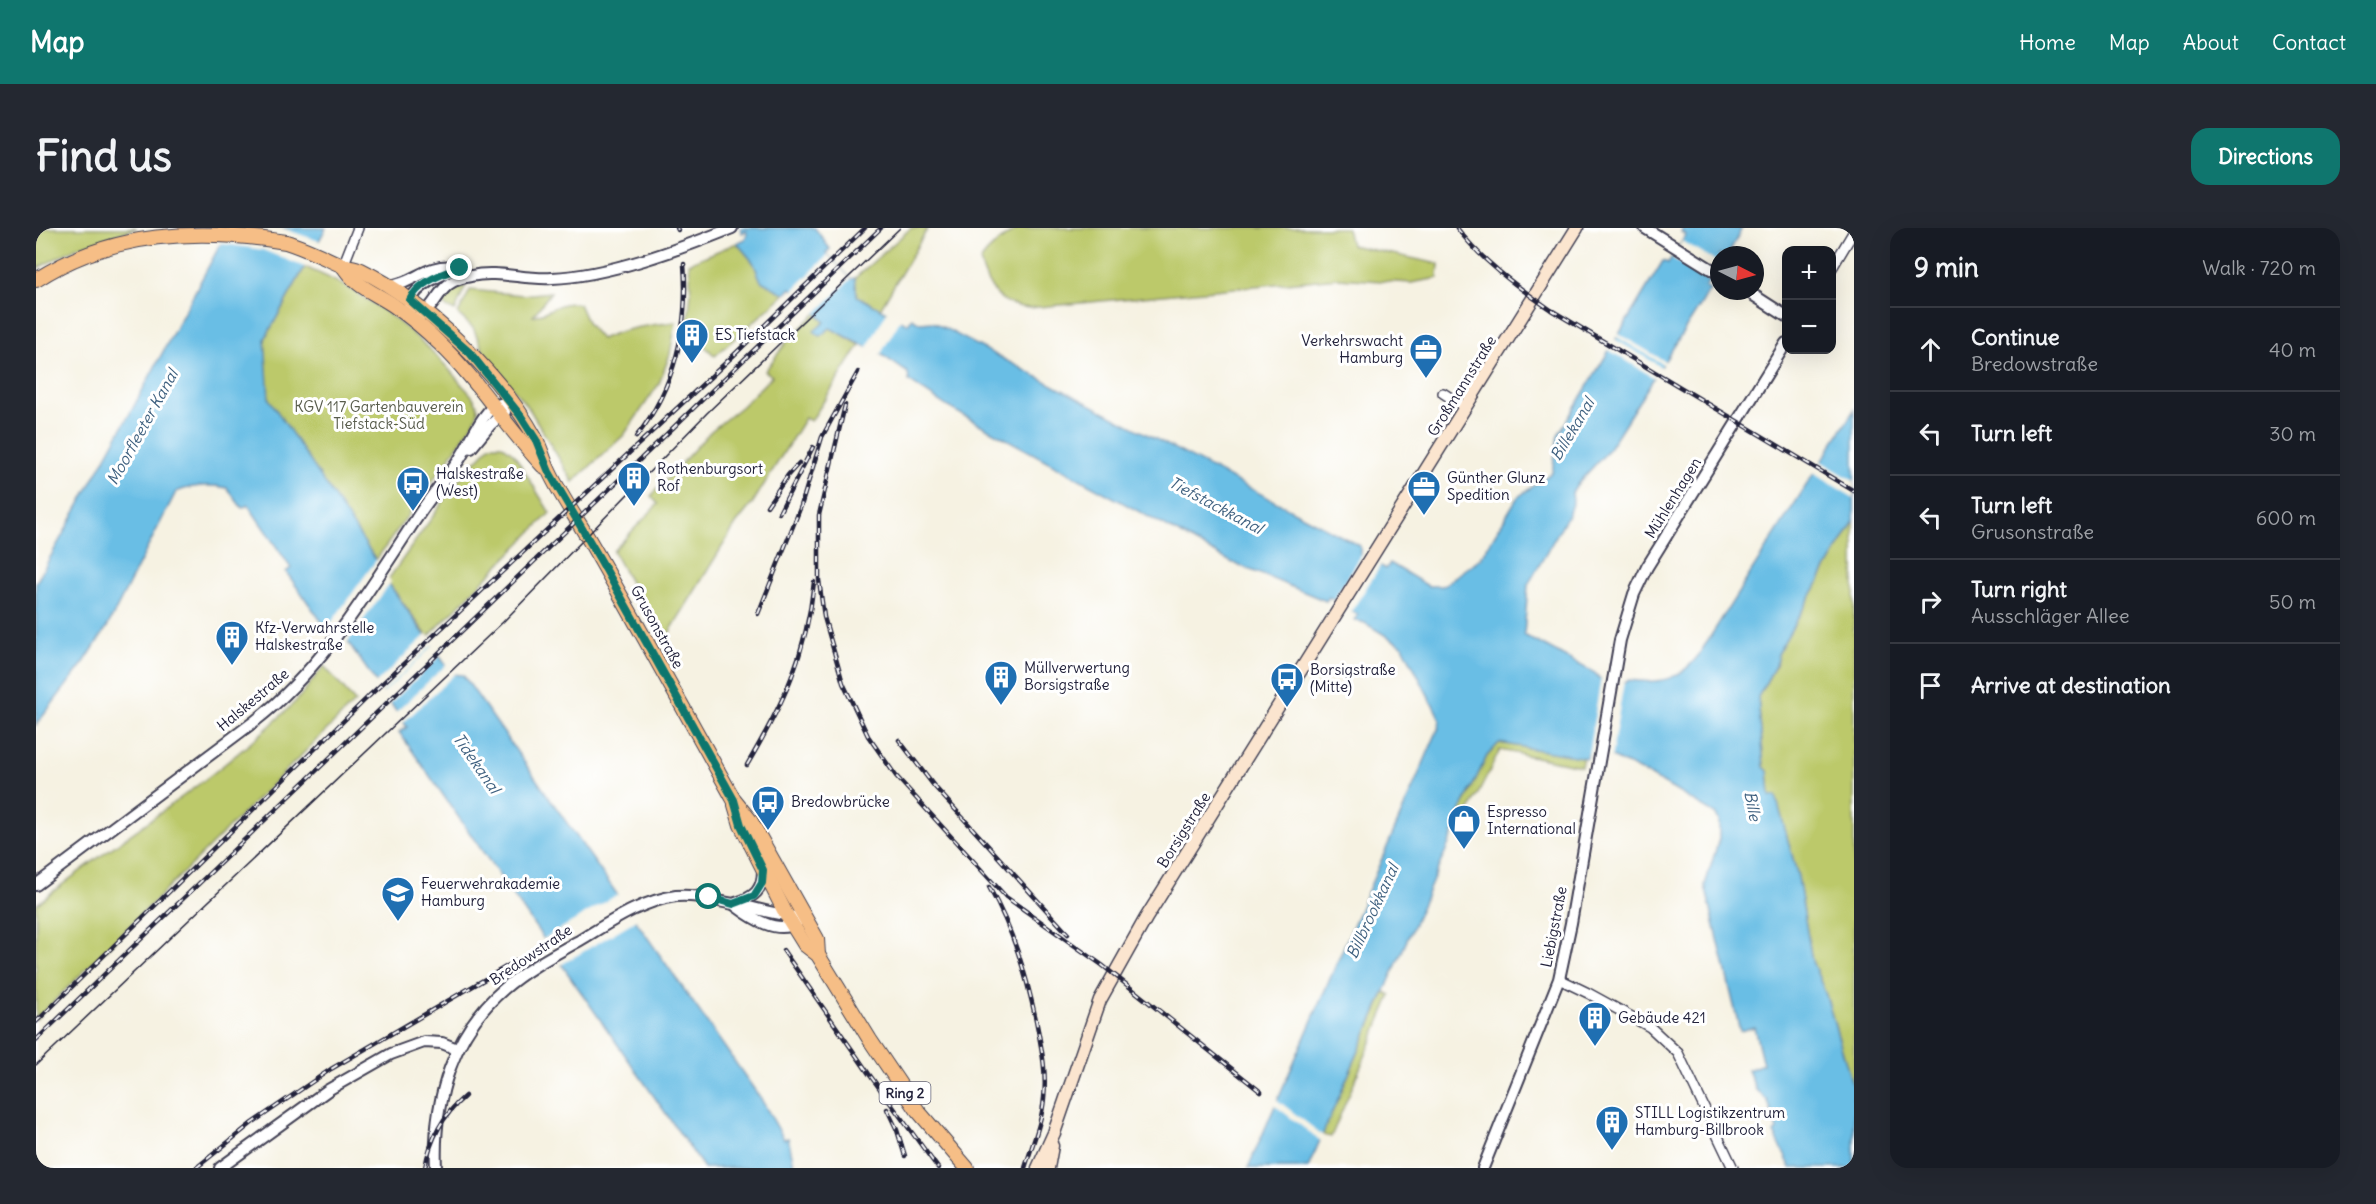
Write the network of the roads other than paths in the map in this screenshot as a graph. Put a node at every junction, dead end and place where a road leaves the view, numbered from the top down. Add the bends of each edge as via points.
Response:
1 (186, 228) edge
2 (204, 228) edge
3 (358, 228) edge
4 (732, 228) edge
5 (1577, 228) edge
6 (1645, 228) edge
7 (1854, 231) edge
8 (1836, 261) edge
9 (344, 266) junction
10 (460, 268) junction
11 (1710, 268) edge
12 (487, 274) junction
13 (36, 280) edge
14 (389, 286) junction
15 (410, 300) junction
16 (1761, 300) edge
17 (426, 313) junction
18 (1782, 313) edge
19 (410, 318) junction
20 (1782, 349) edge
21 (1443, 393) dead end
22 (511, 402) junction
23 (1466, 408) junction
24 (498, 411) junction
25 (549, 472) junction
26 (1371, 559) joint
27 (1613, 680) joint
28 (734, 800) junction
29 (763, 870) junction
30 (36, 885) edge
31 (733, 904) junction
32 (795, 920) junction
33 (1559, 979) junction
34 (457, 1049) junction
35 (1053, 1132) junction
36 (968, 1167) edge
37 (220, 1168) edge
38 (436, 1168) edge
39 (1038, 1168) edge
40 (1048, 1168) edge
41 (1483, 1168) edge
42 (1733, 1168) edge

1 - 2 main road, Ring 2
1 - 13 main road, Ring 2 via 95,249
2 - 9 main road, Ring 2 via 271,238
3 - 9 street
4 - 12 street via 673,250 579,276
5 - 23 main road, Großmannstraße
6 - 11 street
7 - 8 street
9 - 14 main road, Ring 2 via 358,268
9 - 19 main road, Ring 2 via 352,280
10 - 12 street
10 - 14 street via 441,266
10 - 15 street via 426,283
12 - 17 street via 449,284
14 - 15 main road, Ring 2
15 - 17 main road, Grusonstraße / Ring 2
15 - 19 street
16 - 18 street
17 - 19 street
17 - 22 main road, Grusonstraße / Ring 2 via 470,353
19 - 24 main road, Grusonstraße / Ring 2 via 444,348
20 - 27 street, Mühlenhagen via 1641,578 1624,626
21 - 23 street
22 - 24 street
22 - 25 main road, Grusonstraße / Ring 2 via 536,440
23 - 26 main road, Großmannstraße
24 - 25 main road, Grusonstraße / Ring 2
24 - 30 street, Halskestraße via 482,420 385,566 305,675 271,709
25 - 28 main road, Grusonstraße / Ring 2
26 - 35 main road, Borsigstraße via 1105,990
27 - 33 street, Liebigstraße
28 - 29 main road, Grusonstraße / Ring 2 via 741,825
28 - 32 main road, Grusonstraße / Ring 2 via 750,820
29 - 31 street via 757,893
29 - 32 main road, Grusonstraße / Ring 2
31 - 32 street, Bredowstraße via 753,906
31 - 34 street, Bredowstraße via 696,895 676,896 638,907 506,987 476,1018
32 - 36 main road, Grusonstraße / Ring 2 via 817,939 818,955 904,1092
33 - 41 street, Liebigstraße
33 - 42 street via 1650,1028 1678,1053
34 - 37 street via 424,1042 391,1054 306,1104
34 - 38 street, Bredowstraße via 436,1123
35 - 39 main road, Borsigstraße
35 - 40 main road, Borsigstraße

